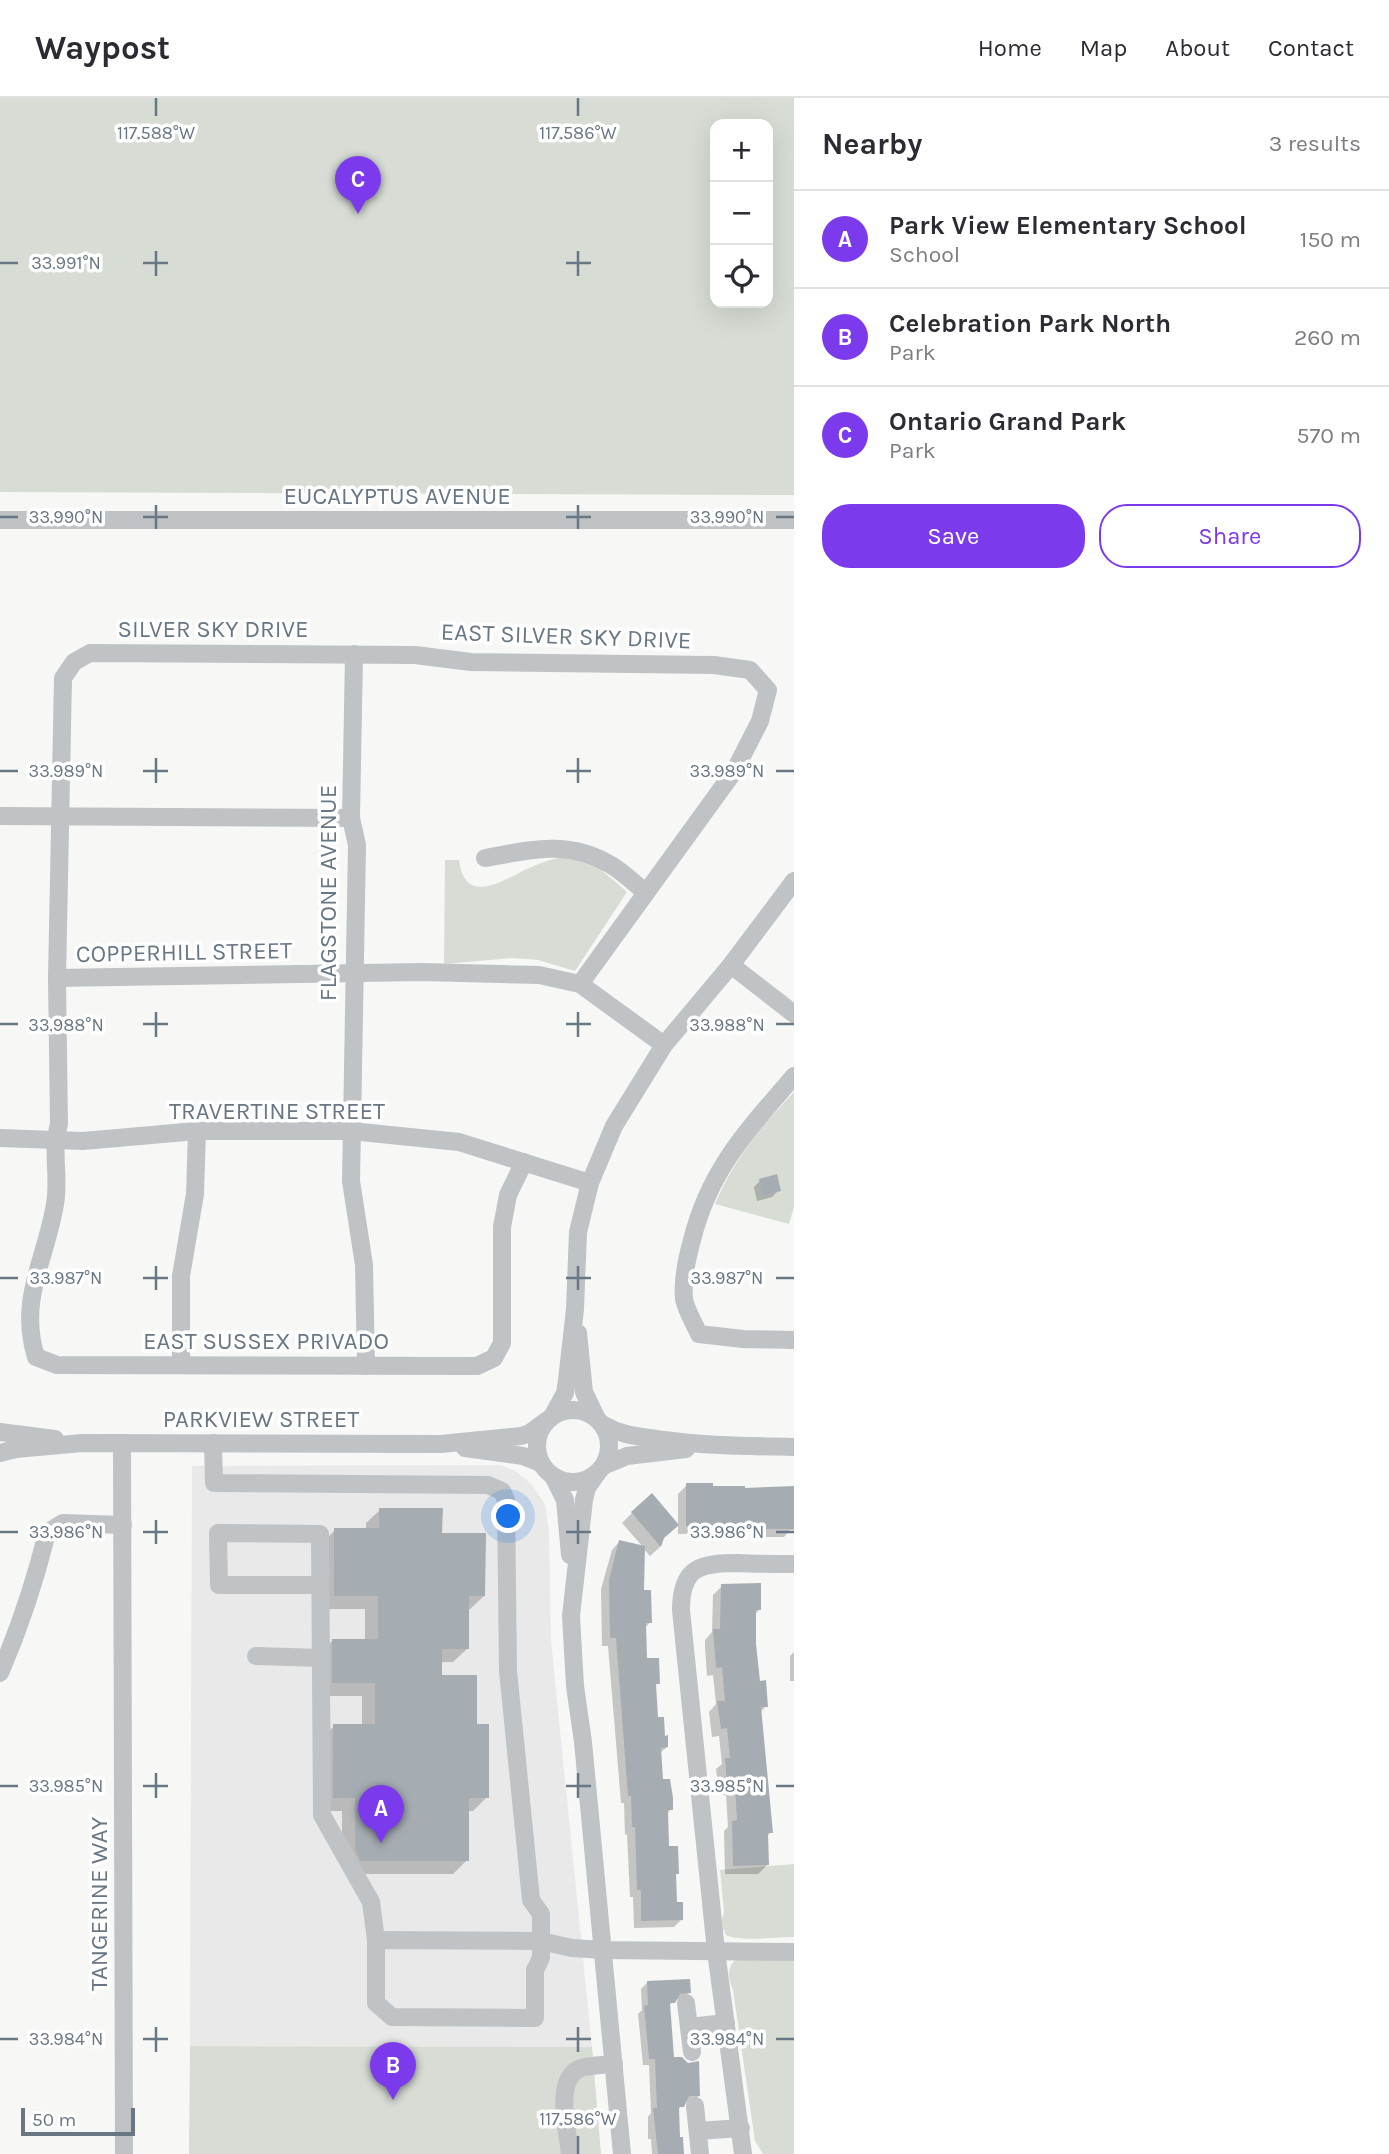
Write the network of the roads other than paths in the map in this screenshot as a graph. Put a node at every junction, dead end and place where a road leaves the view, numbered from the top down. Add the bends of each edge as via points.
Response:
1 (0, 520) edge
2 (794, 520) edge
3 (354, 654) junction
4 (0, 816) edge
5 (59, 817) junction
6 (351, 818) junction
7 (485, 858) dead end
8 (794, 881) edge
9 (645, 891) junction
10 (731, 965) junction
11 (354, 975) junction
12 (57, 978) junction
13 (580, 984) junction
14 (794, 1014) edge
15 (664, 1045) junction
16 (794, 1076) edge
17 (351, 1130) junction
18 (197, 1131) junction
19 (0, 1138) edge
20 (54, 1140) junction
21 (524, 1162) junction
22 (590, 1183) junction
23 (575, 1309) junction
24 (794, 1340) edge
25 (181, 1365) junction
26 (366, 1366) junction
27 (550, 1418) junction
28 (599, 1421) junction
29 (0, 1432) edge
30 (82, 1443) junction
31 (122, 1443) junction
32 (213, 1443) junction
33 (440, 1444) junction
34 (707, 1446) junction
35 (794, 1447) edge
36 (0, 1453) edge
37 (601, 1469) junction
38 (547, 1470) junction
39 (123, 1525) junction
40 (794, 1564) edge
41 (320, 1585) junction
42 (574, 1587) junction
43 (257, 1656) dead end
44 (321, 1658) junction
45 (0, 1673) edge
46 (376, 1940) junction
47 (541, 1941) junction
48 (603, 1950) junction
49 (716, 1951) junction
50 (794, 1952) edge
51 (686, 2003) dead end
52 (726, 2023) junction
53 (689, 2027) junction
54 (692, 2052) dead end
55 (614, 2064) junction
56 (695, 2106) dead end
57 (741, 2128) junction
58 (698, 2131) junction
59 (124, 2154) edge
60 (570, 2154) edge
61 (622, 2154) edge
62 (700, 2154) edge
63 (743, 2154) edge

1 - 2 street, EUCALYPTUS AVENUE
3 - 5 street, SILVER SKY DRIVE via 89,653 74,662 63,678
3 - 6 street, FLAGSTONE AVENUE
3 - 9 street, EAST SILVER SKY DRIVE via 415,654 471,662 714,665 750,670 768,690 760,721 735,770
4 - 5 street
5 - 6 street
5 - 12 street
6 - 11 street, FLAGSTONE AVENUE via 357,845
7 - 9 street via 546,847 577,849 611,865
8 - 10 street
9 - 13 street
10 - 14 street
10 - 15 street
11 - 12 street, COPPERHILL STREET
11 - 13 street, COPPERHILL STREET via 539,975
11 - 17 street, FLAGSTONE AVENUE
12 - 20 street via 59,1124
13 - 15 street
15 - 22 street via 614,1126
16 - 24 street via 727,1156 698,1214 685,1263 684,1300 699,1334
17 - 18 street, TRAVERTINE STREET
17 - 21 street, TRAVERTINE STREET via 459,1142
17 - 26 street, FLAGSTONE AVENUE via 351,1181 364,1265
18 - 20 street, TRAVERTINE STREET
18 - 25 street via 195,1194 181,1276
19 - 20 street, TRAVERTINE STREET
20 - 25 street, EAST SUSSEX PRIVADO via 55,1204 30,1299 29,1335 36,1357 57,1365
21 - 22 street, TRAVERTINE STREET
21 - 26 street, EAST SUSSEX PRIVADO via 508,1195 502,1227 502,1343 494,1358 477,1366
22 - 23 street via 578,1232
23 - 27 street via 565,1393
23 - 28 street via 584,1392
25 - 26 street, EAST SUSSEX PRIVADO
27 - 28 street via 575,1409
27 - 33 street, PARKVIEW STREET via 521,1436
27 - 38 street via 537,1437 537,1454
28 - 34 street via 629,1437
28 - 37 street via 609,1445
29 - 30 street
30 - 31 street, PARKVIEW STREET
30 - 36 street
31 - 32 street, PARKVIEW STREET
31 - 39 street, TANGERINE WAY
32 - 33 street, PARKVIEW STREET
32 - 47 street via 214,1483 488,1485 502,1490 506,1500 508,1671 531,1900 541,1914
33 - 38 street, PARKVIEW STREET via 508,1453
34 - 35 street
34 - 37 street via 627,1455
37 - 38 street via 590,1478 571,1482
37 - 42 street via 584,1500
38 - 42 street via 565,1500
39 - 45 street via 63,1523 47,1533 33,1588
39 - 59 street, TANGERINE WAY
40 - 49 street via 716,1563 699,1567 681,1590
41 - 41 street via 320,1534 218,1533 219,1586
41 - 44 street
42 - 48 street via 575,1686
43 - 44 street
44 - 46 street via 322,1815 371,1902
46 - 47 street
46 - 47 street via 376,2003 392,2017 535,2018
47 - 48 street
48 - 49 street
48 - 55 street
49 - 50 street
49 - 52 street
51 - 53 street
52 - 53 street
52 - 57 street
53 - 54 street
55 - 60 street via 581,2068 569,2076 563,2091
55 - 61 street
56 - 58 street
57 - 58 street
57 - 63 street
58 - 62 street

